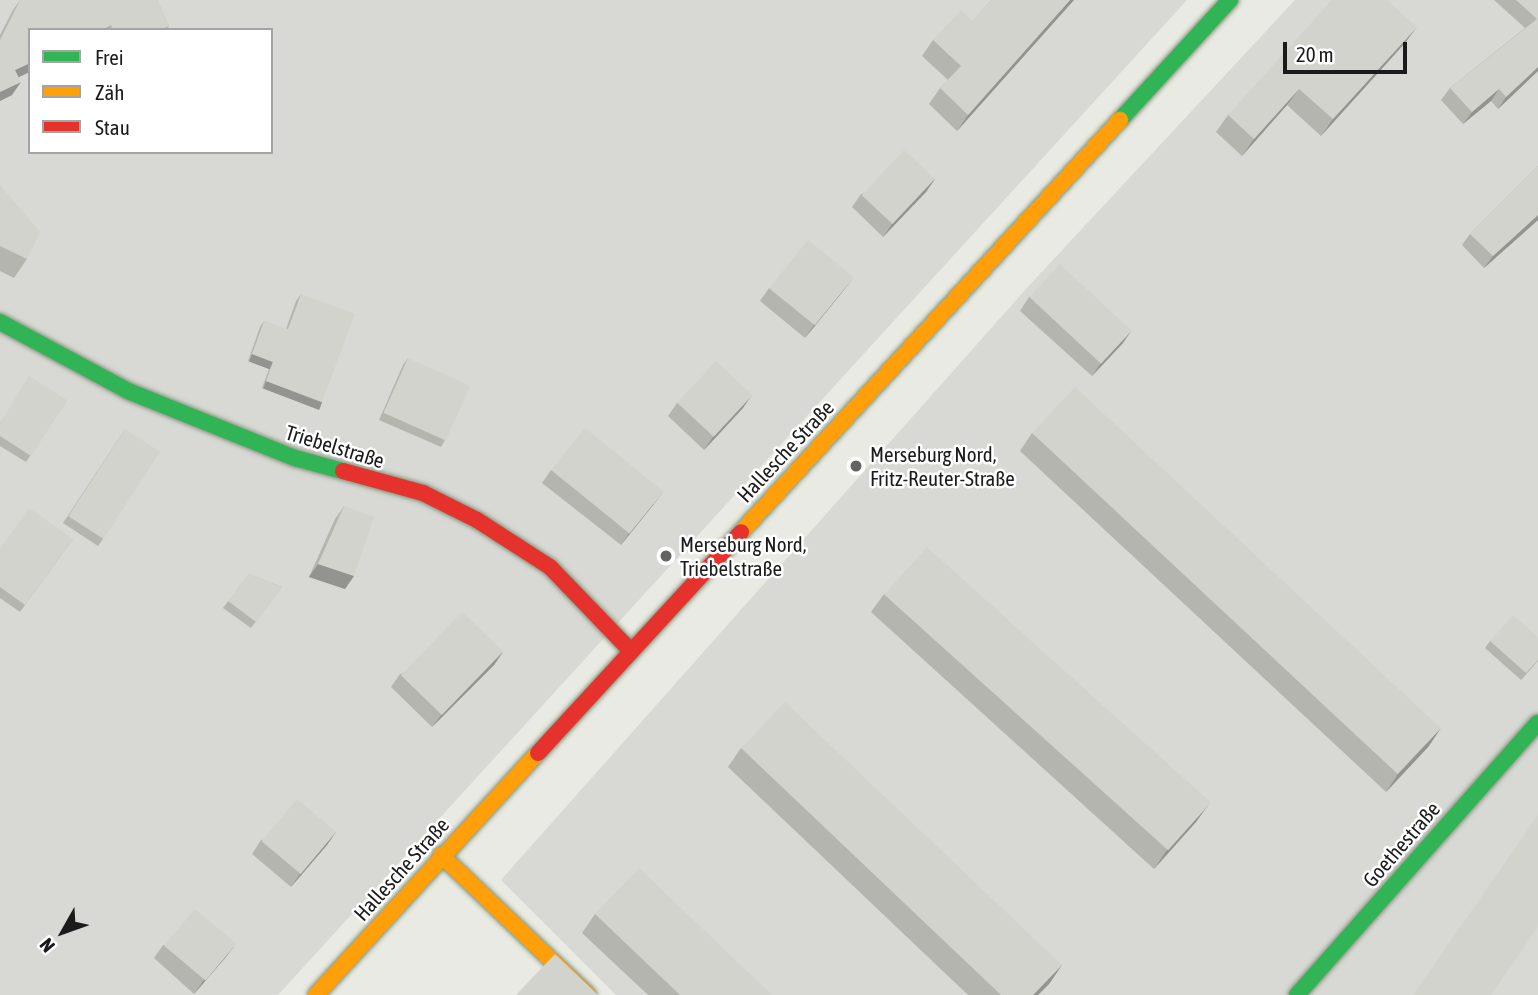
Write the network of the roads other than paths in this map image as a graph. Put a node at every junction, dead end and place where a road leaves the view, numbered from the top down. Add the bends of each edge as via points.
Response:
1 (1230, 0) edge
2 (0, 322) edge
3 (629, 649) junction
4 (1538, 723) edge
5 (441, 855) junction
6 (316, 995) edge
7 (587, 995) edge
8 (1297, 995) edge

1 - 3 main road, Hallesche Straße
2 - 3 main road, Triebelstraße via 128,391 295,458 423,493 477,520 551,567
3 - 5 main road, Hallesche Straße
4 - 8 main road, Goethestraße
5 - 6 main road, Hallesche Straße
5 - 7 main road

